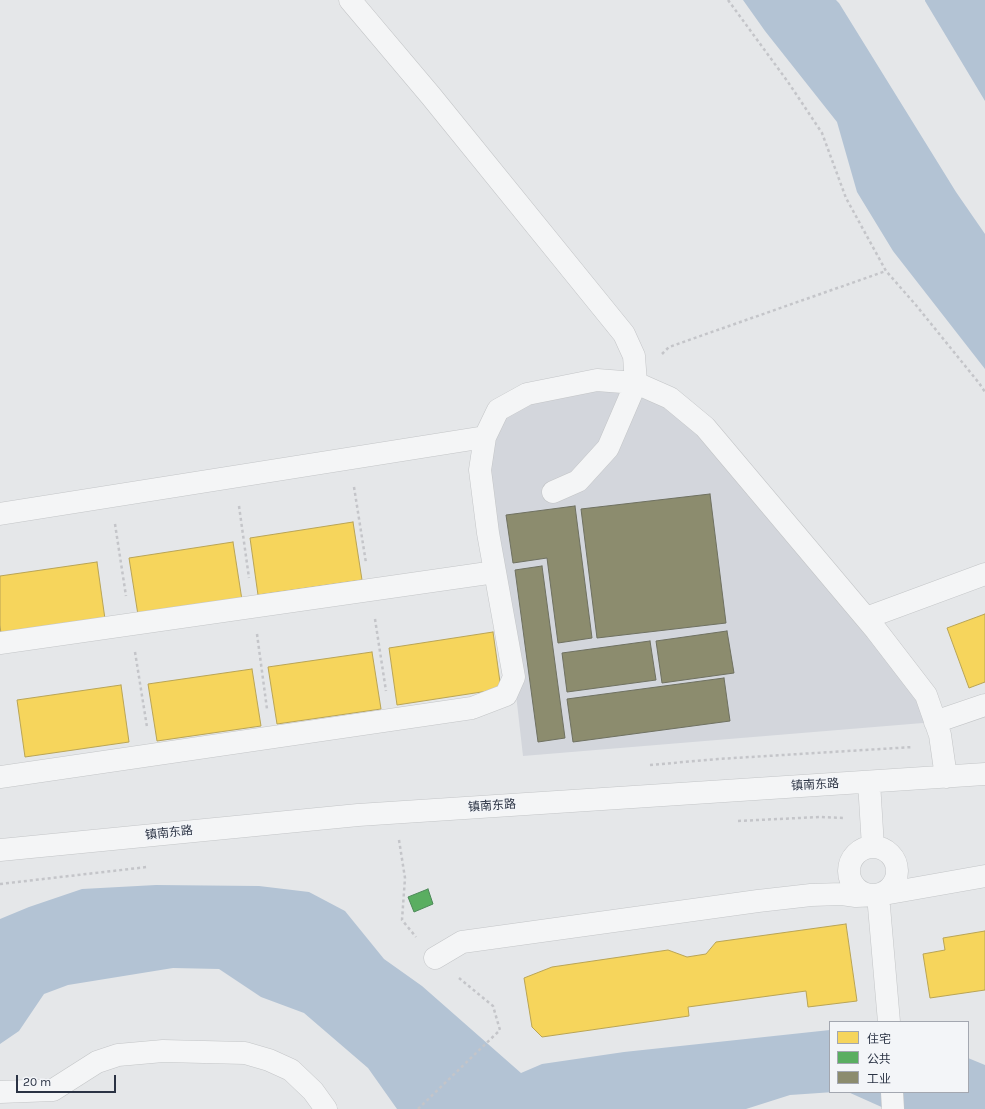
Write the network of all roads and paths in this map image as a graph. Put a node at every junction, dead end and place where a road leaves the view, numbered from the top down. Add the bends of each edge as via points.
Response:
1 (350, 0) edge
2 (728, 0) edge
3 (886, 271) junction
4 (636, 383) junction
5 (985, 392) edge
6 (485, 436) junction
7 (553, 492) dead end
8 (0, 514) edge
9 (495, 572) junction
10 (985, 574) edge
11 (866, 618) junction
12 (0, 643) edge
13 (985, 705) edge
14 (935, 722) junction
15 (985, 774) edge
16 (0, 777) edge
17 (946, 777) junction
18 (869, 782) junction
19 (872, 818) junction
20 (732, 822) dead end
21 (392, 840) dead end
22 (399, 840) dead end
23 (874, 847) junction
24 (0, 850) edge
25 (151, 866) dead end
26 (985, 876) edge
27 (0, 884) edge
28 (878, 895) junction
29 (435, 958) dead end
30 (889, 1017) edge
31 (500, 1030) dead end
32 (0, 1092) edge
33 (892, 1093) edge
34 (326, 1109) edge
35 (418, 1109) edge
36 (893, 1109) edge

1 - 4 street via 624,334 634,356
2 - 3 path via 822,133 846,198
3 - 4 path via 669,347
3 - 5 path
4 - 6 street via 597,380 527,394 498,410
4 - 7 street via 608,448 578,481
4 - 11 street via 670,398 705,427
6 - 8 street
6 - 9 street via 480,470
9 - 12 street
9 - 16 street via 514,677 506,695 472,708
10 - 11 street
11 - 14 street via 926,695
13 - 14 street
14 - 17 street via 940,735
15 - 17 street, 镇南东路
17 - 18 street, 镇南东路
18 - 19 street
18 - 24 street, 镇南东路 via 358,815
19 - 20 path via 819,817
19 - 23 street
21 - 22 path
23 - 28 street via 892,856 897,869 890,888
23 - 28 street via 858,852 851,861 848,873 855,888 862,893
25 - 27 path
26 - 28 street
28 - 29 street via 811,895 758,900 462,942
28 - 30 street
31 - 35 path
32 - 34 street via 53,1090 97,1062 118,1055 163,1051 245,1053 291,1070 313,1091
33 - 36 street

